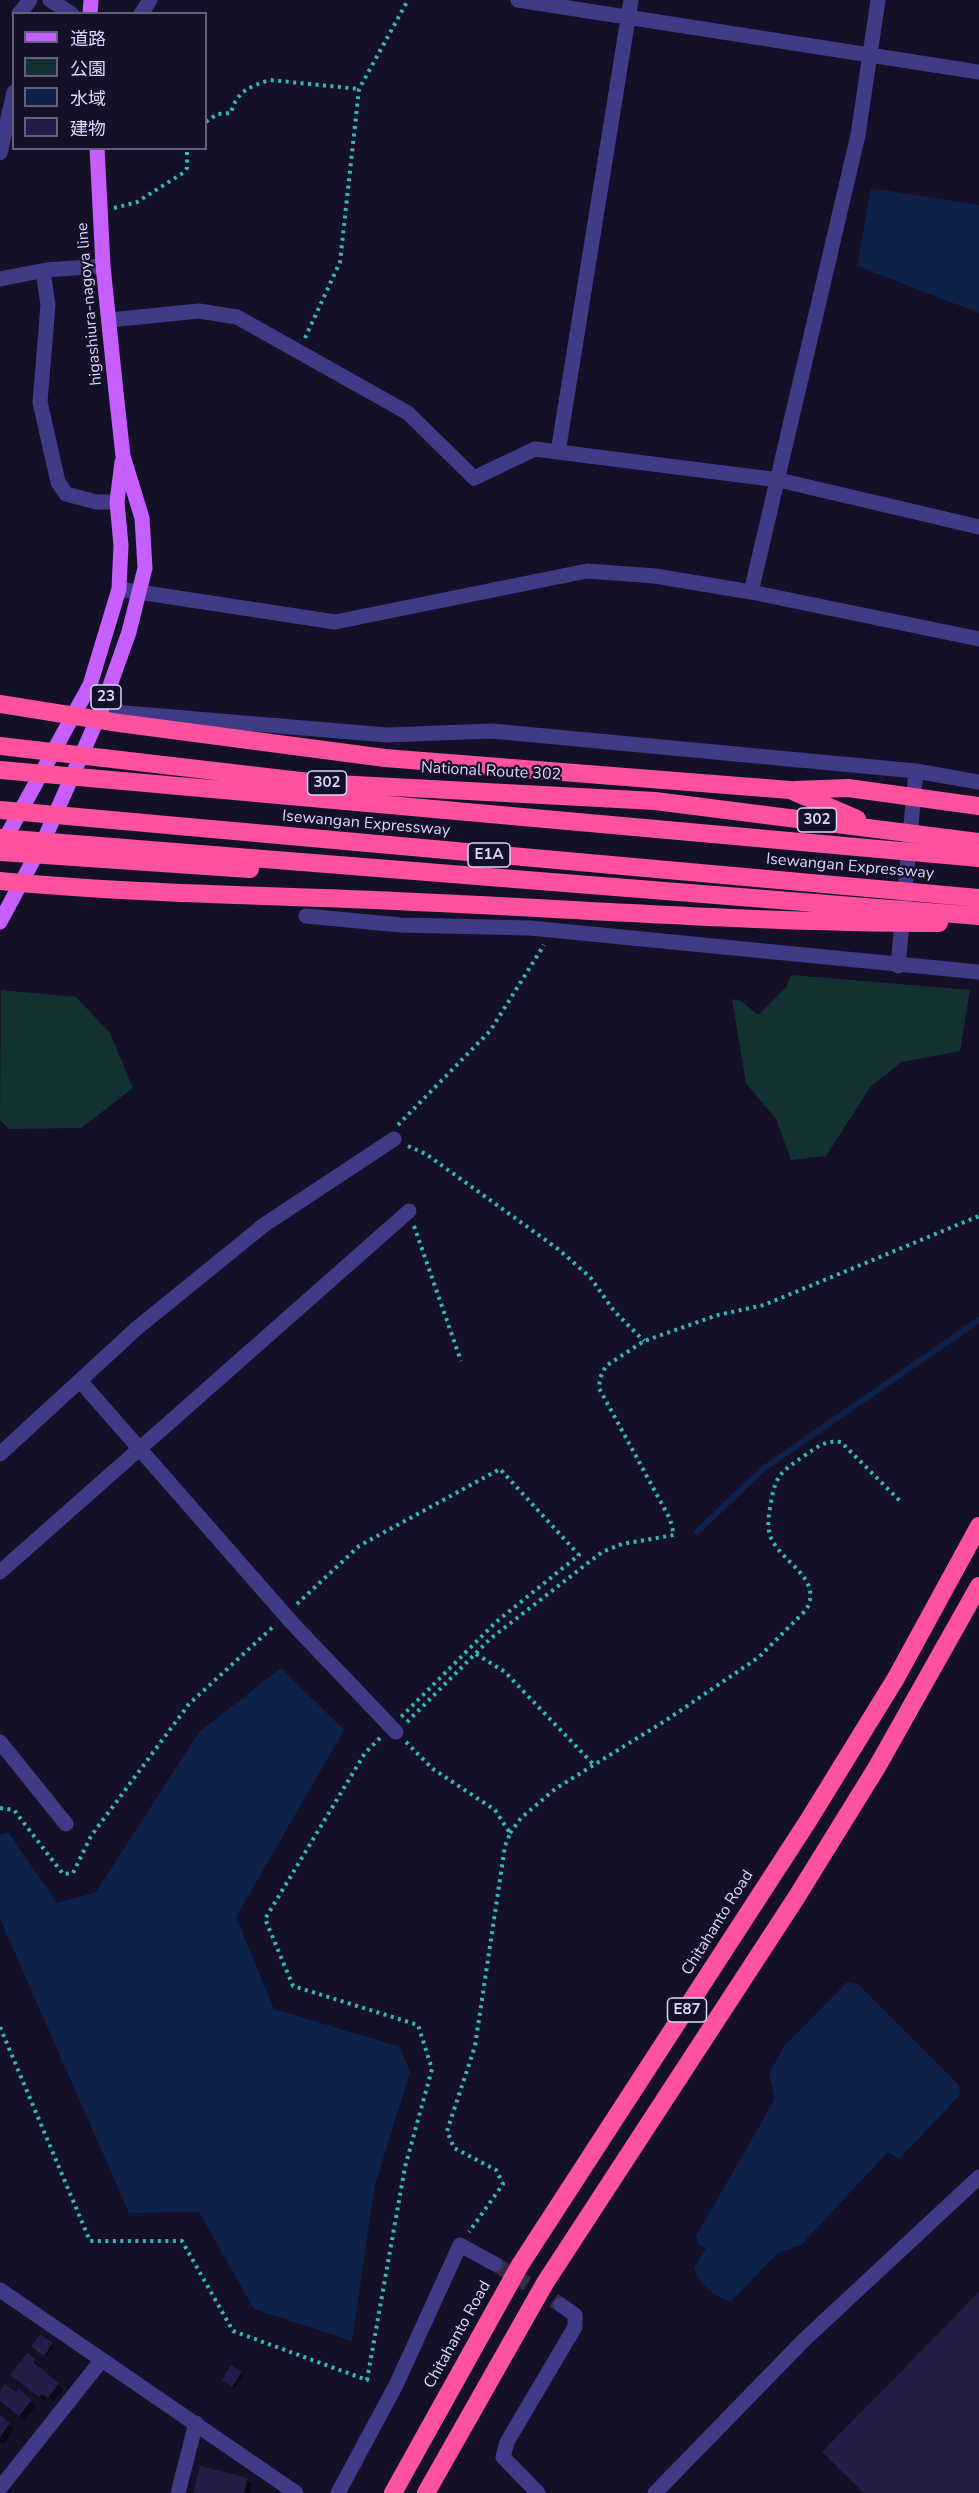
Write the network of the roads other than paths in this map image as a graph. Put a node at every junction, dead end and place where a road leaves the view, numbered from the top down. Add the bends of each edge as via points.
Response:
1 (30, 0) edge
2 (50, 0) edge
3 (518, 0) edge
4 (631, 0) edge
5 (878, 0) edge
6 (21, 12) edge
7 (69, 12) edge
8 (628, 19) junction
9 (869, 54) junction
10 (979, 72) edge
11 (12, 101) edge
12 (97, 150) edge
13 (0, 153) edge
14 (103, 266) junction
15 (43, 271) junction
16 (0, 279) edge
17 (110, 320) junction
18 (558, 452) junction
19 (123, 456) junction
20 (779, 480) junction
21 (117, 502) junction
22 (979, 526) edge
23 (119, 590) junction
24 (139, 592) junction
25 (751, 592) junction
26 (979, 639) edge
27 (0, 704) edge
28 (101, 711) junction
29 (0, 736) edge
30 (0, 746) edge
31 (52, 753) junction
32 (83, 756) junction
33 (0, 770) edge
34 (916, 771) junction
35 (979, 782) edge
36 (790, 790) junction
37 (979, 806) edge
38 (0, 810) edge
39 (881, 828) junction
40 (673, 830) junction
41 (43, 842) junction
42 (979, 842) edge
43 (1, 844) edge
44 (979, 858) edge
45 (0, 881) edge
46 (861, 887) junction
47 (979, 898) edge
48 (306, 915) dead end
49 (979, 916) edge
50 (0, 922) edge
51 (979, 923) edge
52 (898, 966) junction
53 (979, 972) edge
54 (394, 1139) road end
55 (408, 1211) road end
56 (81, 1382) junction
57 (137, 1449) junction
58 (0, 1454) edge
59 (979, 1526) edge
60 (0, 1572) edge
61 (979, 1586) edge
62 (393, 1729) road end
63 (0, 1742) edge
64 (66, 1824) dead end
65 (979, 2177) edge
66 (495, 2264) tunnel mouth
67 (0, 2290) edge
68 (561, 2305) tunnel mouth
69 (101, 2361) junction
70 (196, 2423) junction
71 (0, 2488) edge
72 (178, 2493) edge
73 (296, 2493) edge
74 (338, 2493) edge
75 (393, 2493) edge
76 (426, 2493) edge
77 (538, 2493) edge
78 (655, 2493) edge

1 - 6 street
2 - 7 street
3 - 8 street
4 - 8 street
5 - 9 street
8 - 9 street
8 - 18 street
9 - 10 street
9 - 20 street via 858,135
11 - 13 street
12 - 14 main road, higashiura-nagoya line / 23
14 - 15 street
14 - 17 main road, higashiura-nagoya line / 23
15 - 16 street
15 - 21 street via 48,305 40,402 58,482 66,494 96,502
17 - 18 street via 199,311 237,317 408,413 474,478 535,449
17 - 19 main road, higashiura-nagoya line / 23
18 - 20 street
19 - 21 main road, higashiura-nagoya line / 23
19 - 24 main road, higashiura-nagoya line / 23 via 142,519 145,568
20 - 22 street
20 - 25 street
21 - 23 main road, higashiura-nagoya line / 23 via 121,545
23 - 24 street
23 - 31 main road, higashiura-nagoya line / 23 via 90,685
24 - 25 street via 335,622 587,571 655,576
24 - 28 main road, higashiura-nagoya line / 23
25 - 26 street
27 - 36 highway via 385,758
28 - 32 main road, higashiura-nagoya line / 23
28 - 34 street via 387,735 492,731
29 - 40 highway
30 - 31 highway, National Route 302 / 302
31 - 32 highway, National Route 302 / 302
31 - 43 main road, higashiura-nagoya line / 23
32 - 39 highway, National Route 302 / 302 via 318,783 655,801
32 - 41 main road, higashiura-nagoya line / 23
33 - 40 highway, Isewangan Expressway
34 - 35 street
34 - 52 street
36 - 37 highway via 848,788
36 - 39 highway
38 - 46 highway, Isewangan Expressway / E1A
39 - 42 highway, National Route 302 / 302
40 - 44 highway, Isewangan Expressway
41 - 43 highway
41 - 49 highway
41 - 50 main road, higashiura-nagoya line / 23
43 - 46 highway via 257,870
45 - 51 highway via 111,891 822,921
46 - 47 highway, Isewangan Expressway / E1A
48 - 52 street via 401,925 530,928
52 - 53 street
54 - 56 street via 264,1225 137,1328
55 - 57 street
56 - 57 street
56 - 58 street
57 - 60 street
57 - 62 street
59 - 75 highway, Chitahanto Road / E87 via 896,1678 814,1812 520,2265
61 - 76 highway, E87 via 878,1767 545,2283
63 - 64 street
65 - 78 street via 796,2348
66 - 74 street via 460,2245 396,2385
67 - 69 street
68 - 77 street via 575,2315 575,2327 507,2442 503,2457
69 - 70 street
69 - 71 street
70 - 72 street
70 - 73 street

